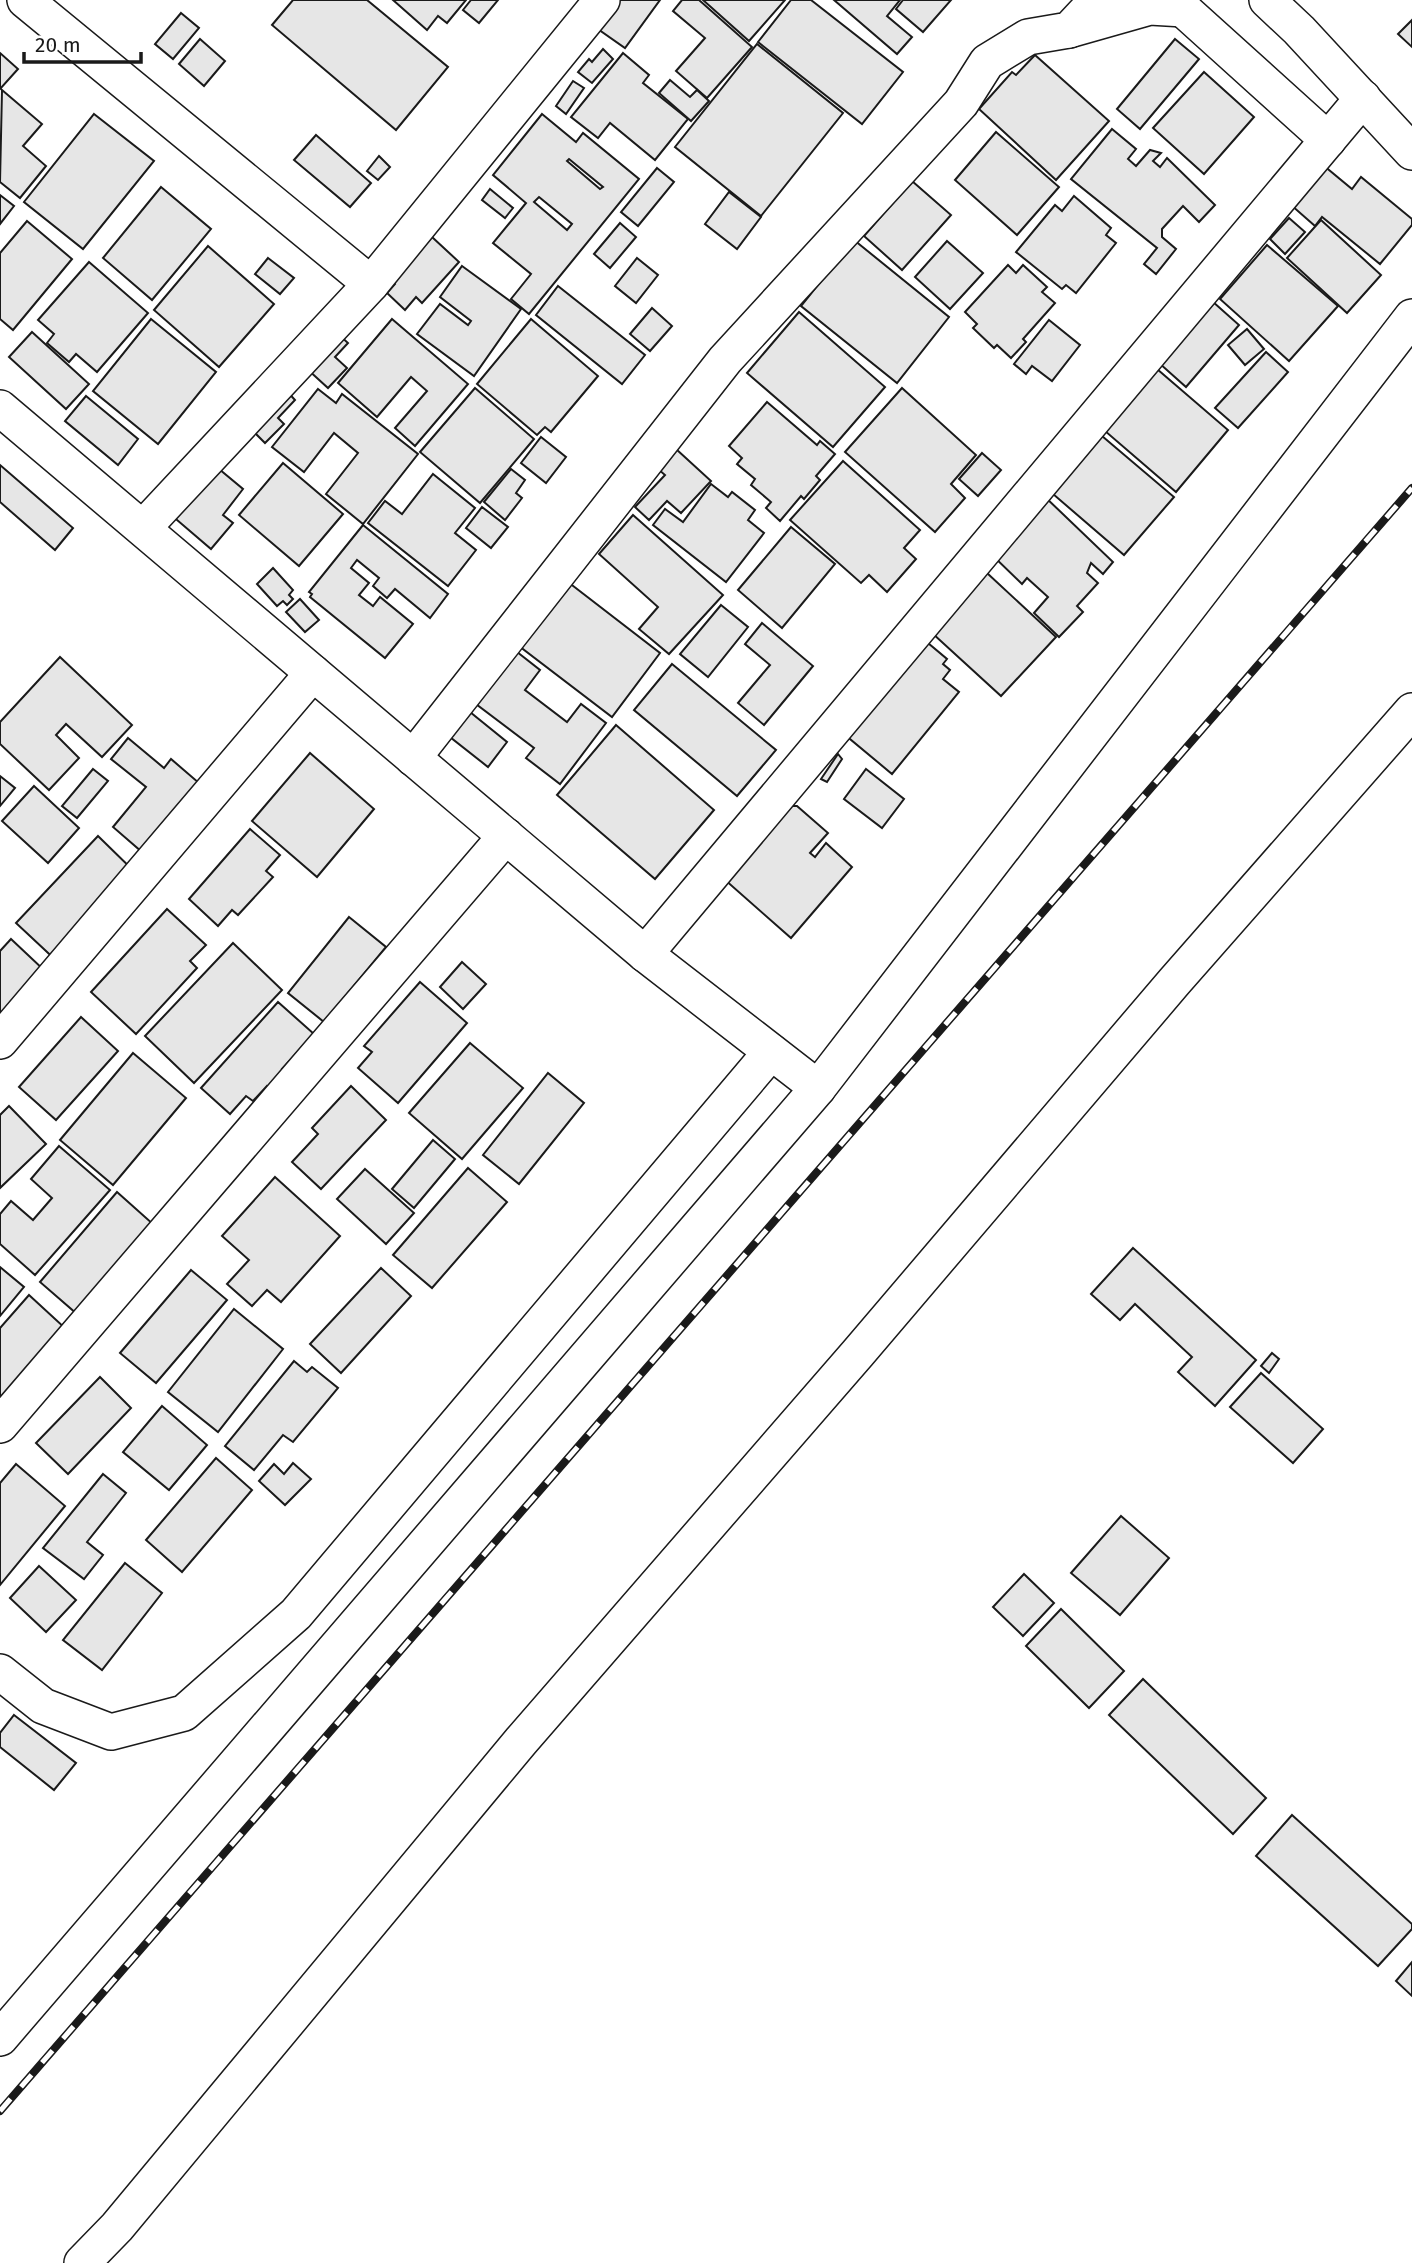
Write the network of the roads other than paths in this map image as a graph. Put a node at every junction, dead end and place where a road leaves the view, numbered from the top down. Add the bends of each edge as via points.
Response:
1 (25, 0) edge
2 (601, 0) edge
3 (1097, 0) edge
4 (1267, 0) edge
5 (1179, 5) edge
6 (1069, 30) junction
7 (1363, 98) junction
8 (1328, 140) junction
9 (1412, 152) edge
10 (371, 284) junction
11 (1412, 317) edge
12 (0, 408) edge
13 (143, 527) junction
14 (313, 673) junction
15 (1412, 711) edge
16 (413, 758) junction
17 (506, 836) junction
18 (645, 954) junction
19 (0, 1041) edge
20 (771, 1052) junction
21 (818, 1088) junction
22 (0, 1425) edge
23 (0, 1672) edge
24 (0, 2038) edge
25 (82, 2263) edge

1 - 10 street
2 - 10 street
3 - 6 street
4 - 7 street
5 - 6 street via 1150,7
5 - 8 street
6 - 16 street via 1028,37 987,62 961,103 725,360
7 - 8 street
7 - 9 street
8 - 18 street
10 - 13 street
11 - 21 street
12 - 13 street
13 - 14 street
14 - 16 street
14 - 19 street
15 - 25 street via 521,1741 117,2227
16 - 17 street
17 - 18 street
17 - 22 street
18 - 20 street
20 - 21 street
20 - 23 street via 296,1614 184,1713 111,1732 43,1706
21 - 24 street

